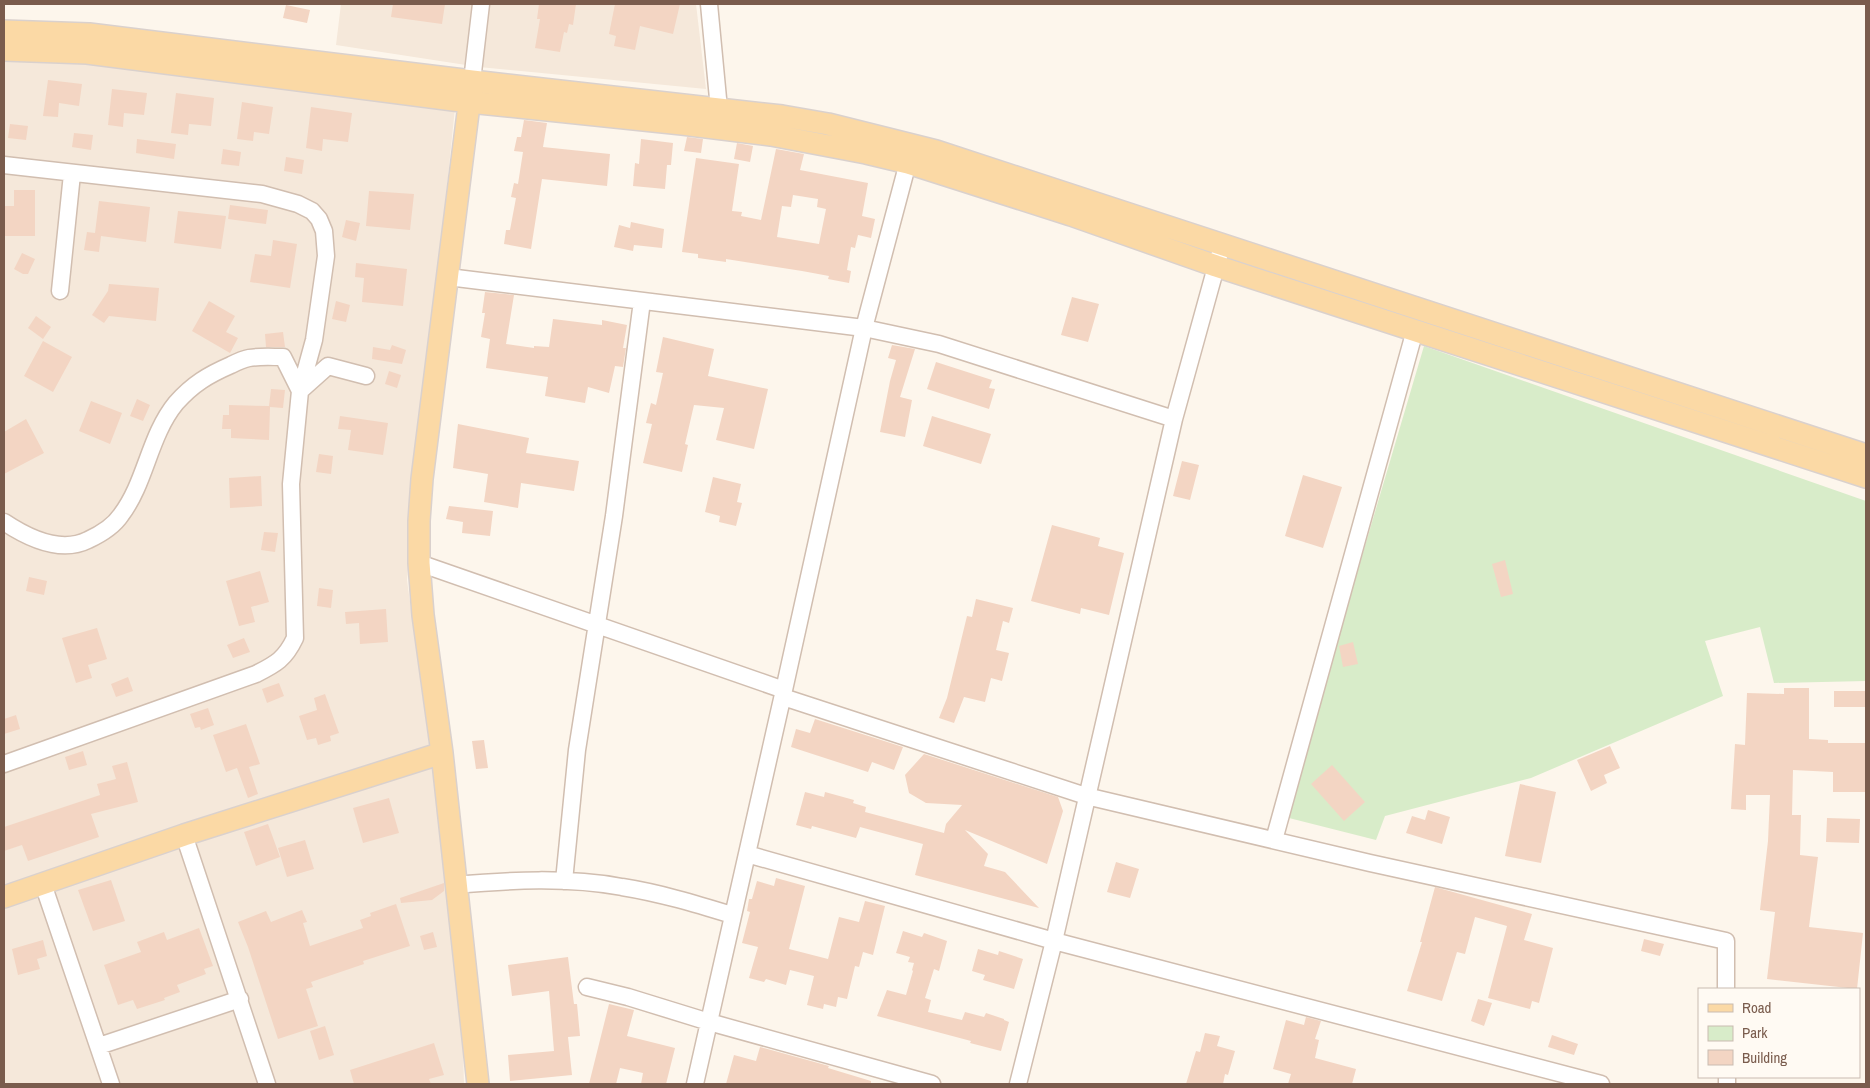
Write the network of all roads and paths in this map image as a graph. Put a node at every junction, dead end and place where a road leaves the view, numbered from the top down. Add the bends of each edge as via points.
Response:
1 (481, 4) edge
2 (709, 4) edge
3 (4, 31) edge
4 (88, 44) junction
5 (4, 50) edge
6 (321, 62) junction
7 (472, 81) junction
8 (320, 83) junction
9 (469, 102) junction
10 (719, 109) junction
11 (911, 154) junction
12 (4, 166) edge
13 (72, 174) junction
14 (1074, 206) junction
15 (1221, 244) junction
16 (1216, 266) junction
17 (448, 277) junction
18 (60, 291) dead end
19 (642, 301) junction
20 (864, 328) junction
21 (1415, 330) junction
22 (366, 376) dead end
23 (300, 391) junction
24 (1174, 419) junction
25 (1866, 455) edge
26 (1866, 477) edge
27 (4, 522) edge
28 (419, 563) junction
29 (596, 624) junction
30 (783, 694) junction
31 (442, 753) junction
32 (4, 764) edge
33 (1086, 796) junction
34 (184, 835) junction
35 (1274, 840) junction
36 (747, 854) junction
37 (564, 881) junction
38 (43, 884) junction
39 (455, 885) junction
40 (4, 897) edge
41 (732, 915) junction
42 (1054, 941) junction
43 (586, 987) dead end
44 (1726, 988) edge
45 (240, 999) junction
46 (709, 1022) junction
47 (99, 1046) junction
48 (111, 1084) edge
49 (267, 1084) edge
50 (478, 1084) edge
51 (695, 1084) edge
52 (932, 1084) edge
53 (1018, 1084) edge
54 (1601, 1084) edge

1 - 7 street
2 - 10 street
3 - 4 main road
4 - 5 main road
4 - 6 main road
4 - 8 main road
6 - 7 main road
6 - 8 main road
7 - 9 main road
7 - 10 main road
8 - 9 main road
9 - 11 main road via 682,124
9 - 17 main road
10 - 11 main road via 828,124
11 - 14 main road
11 - 20 street
12 - 13 street
13 - 18 street
13 - 23 street via 262,194 298,204 312,212 324,231 326,256 314,340
14 - 15 main road
14 - 16 main road
15 - 16 street
15 - 25 main road
16 - 21 main road
16 - 24 street
17 - 19 street
17 - 28 main road via 422,479
19 - 20 street
19 - 29 street
20 - 24 street via 939,344
20 - 30 street
21 - 26 main road
21 - 35 street
22 - 23 street via 328,366
23 - 27 street via 283,357 248,358 209,374 176,403 164,421 132,497 110,528 81,544 66,546 39,541
23 - 32 street via 292,484 295,638 289,651 278,662 256,674
24 - 33 street
28 - 29 street
28 - 31 main road
29 - 30 street
29 - 37 street via 577,750
30 - 33 street
30 - 36 street
31 - 34 main road
31 - 39 main road
33 - 35 street
33 - 42 street
34 - 38 main road
34 - 45 street
35 - 44 street via 1726,941
36 - 41 street
36 - 42 street
37 - 39 street via 509,880
37 - 41 street via 630,888 678,898
38 - 40 main road
38 - 47 street
39 - 50 main road
41 - 46 street
42 - 53 street
42 - 54 street
43 - 46 street
45 - 47 street
45 - 49 street
46 - 51 street
46 - 52 street
47 - 48 street

